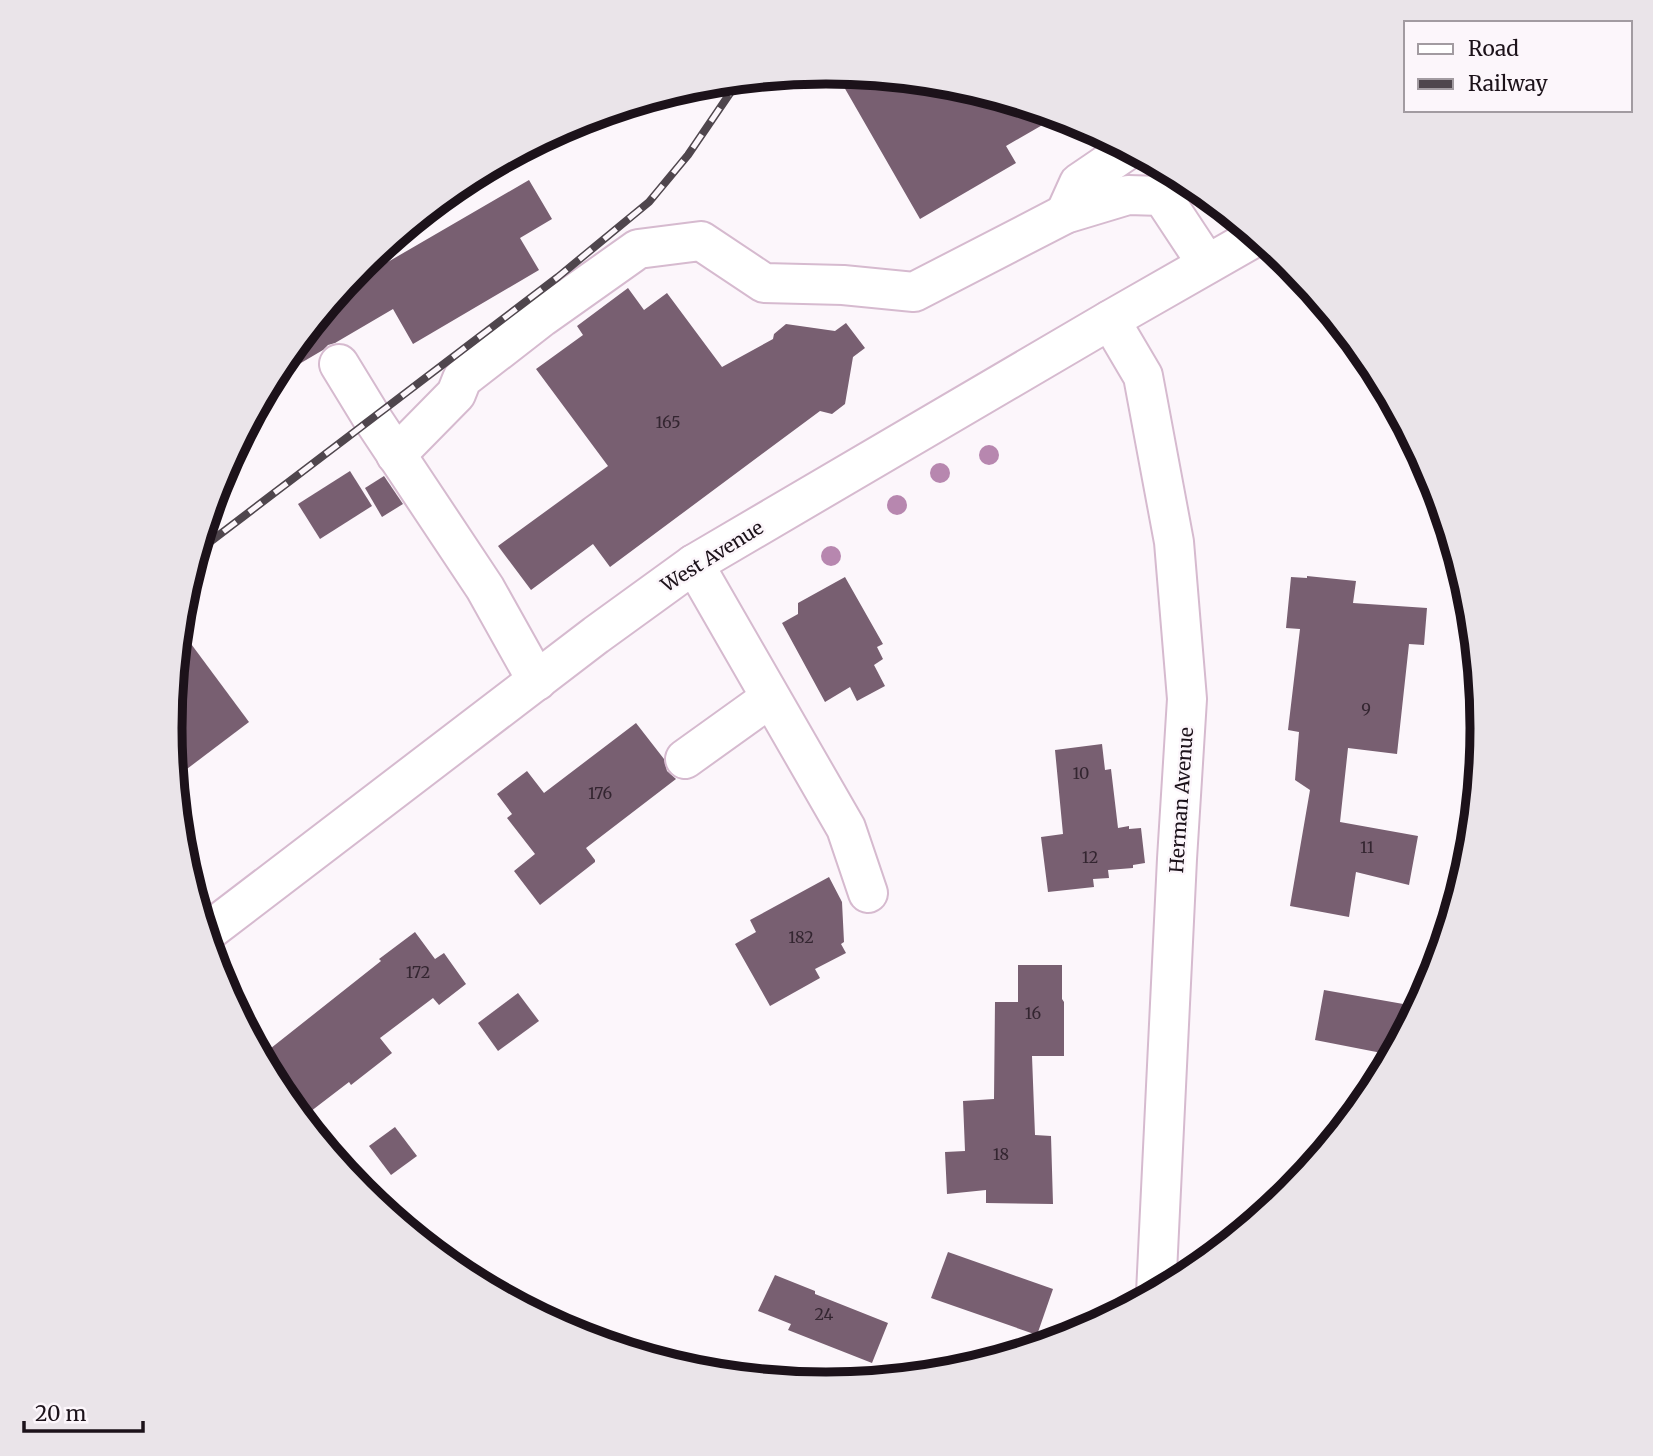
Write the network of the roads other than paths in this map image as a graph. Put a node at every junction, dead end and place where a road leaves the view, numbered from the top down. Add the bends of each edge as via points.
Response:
1 (1120, 155) edge
2 (1065, 214) junction
3 (1248, 241) edge
4 (1207, 264) junction
5 (1110, 320) junction
6 (339, 364) dead end
7 (396, 454) junction
8 (694, 564) junction
9 (537, 681) junction
10 (770, 698) junction
11 (685, 758) dead end
12 (868, 893) dead end
13 (214, 927) edge
14 (1157, 1281) edge

1 - 2 main road via 1079,183
2 - 4 main road via 1128,195 1162,196
2 - 7 main road via 914,292 764,283 701,241 638,249 462,379 456,394
3 - 4 main road, West Avenue
4 - 5 main road, West Avenue
5 - 8 main road, West Avenue
5 - 14 main road, Herman Avenue via 1143,376 1174,542 1187,699
6 - 7 main road
7 - 9 main road via 485,588
8 - 9 main road, West Avenue
8 - 10 main road
9 - 13 main road, West Avenue
10 - 11 main road
10 - 12 main road via 846,828

